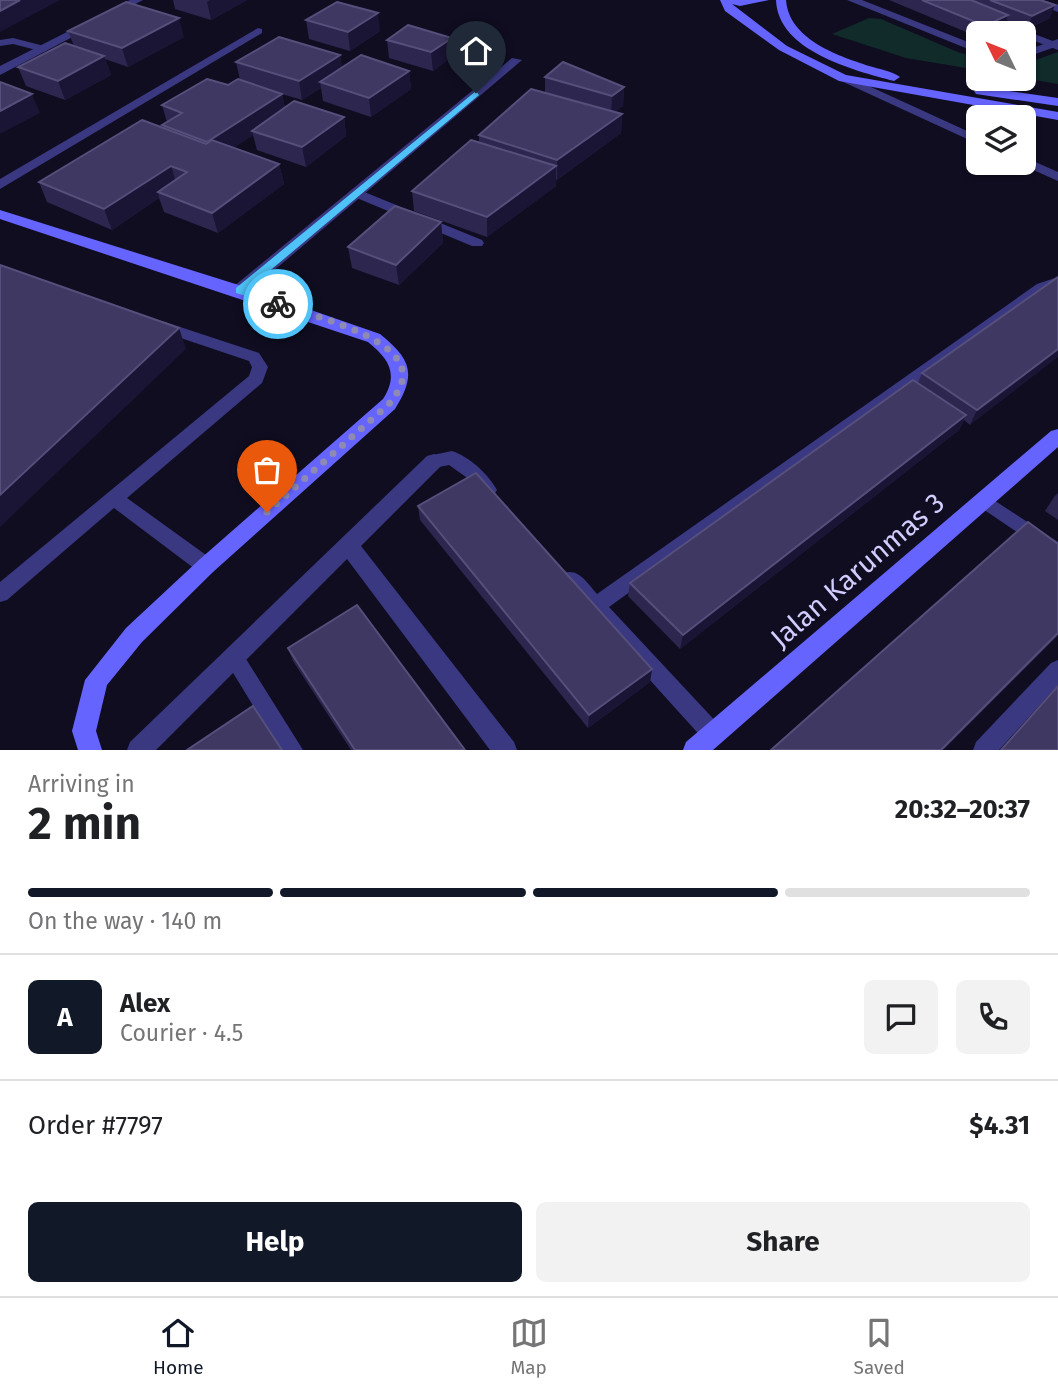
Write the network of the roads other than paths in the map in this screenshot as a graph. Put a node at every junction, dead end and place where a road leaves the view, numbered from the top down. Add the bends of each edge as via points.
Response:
1 (138, 0) edge
2 (726, 0) edge
3 (764, 0) edge
4 (781, 0) edge
5 (852, 0) edge
6 (1033, 0) edge
7 (1058, 9) edge
8 (978, 15) edge
9 (258, 31) dead end
10 (0, 43) edge
11 (1056, 44) edge
12 (966, 45) edge
13 (44, 49) junction
14 (1036, 51) edge
15 (831, 55) junction
16 (516, 60) dead end
17 (0, 71) edge
18 (844, 78) junction
19 (1058, 102) edge
20 (1058, 116) edge
21 (966, 134) edge
22 (1036, 167) edge
23 (1058, 177) edge
24 (0, 185) edge
25 (356, 193) junction
26 (0, 214) edge
27 (477, 243) dead end
28 (1058, 282) edge
29 (239, 290) junction
30 (152, 323) edge
31 (1058, 436) edge
32 (434, 461) joint
33 (115, 499) junction
34 (983, 500) junction
35 (498, 501) edge
36 (349, 546) junction
37 (1058, 552) edge
38 (206, 566) junction
39 (560, 567) edge
40 (0, 594) edge
41 (596, 606) junction
42 (234, 659) junction
43 (1058, 670) edge
44 (713, 734) junction
45 (90, 750) edge
46 (139, 750) edge
47 (292, 750) edge
48 (505, 750) edge
49 (695, 750) edge
50 (984, 750) edge

1 - 13 street
2 - 3 street via 740,4
2 - 18 street via 729,9 783,48
4 - 15 street via 787,24 805,42
5 - 12 street
6 - 7 street
8 - 11 lane
9 - 24 street
10 - 13 lane via 13,41
11 - 14 street
13 - 17 street
15 - 18 street
15 - 19 street via 878,74
16 - 25 street
18 - 20 street
18 - 21 lane
22 - 23 lane
25 - 27 lane
25 - 29 street
26 - 29 street
28 - 41 lane via 1042,287
29 - 38 street via 374,338 390,350 402,369 401,388 389,404
30 - 33 lane via 254,357 260,367 256,379
31 - 34 street, Jalan Karunmas 3
32 - 35 lane via 452,458
32 - 36 street
33 - 38 lane
33 - 40 lane
34 - 37 lane
34 - 44 street, Jalan Karunmas 3
36 - 42 street
36 - 48 street
38 - 45 street via 134,635 97,680 85,731
39 - 41 lane
41 - 44 lane
42 - 46 street
42 - 47 lane
43 - 50 lane
44 - 49 street, Jalan Karunmas 3

